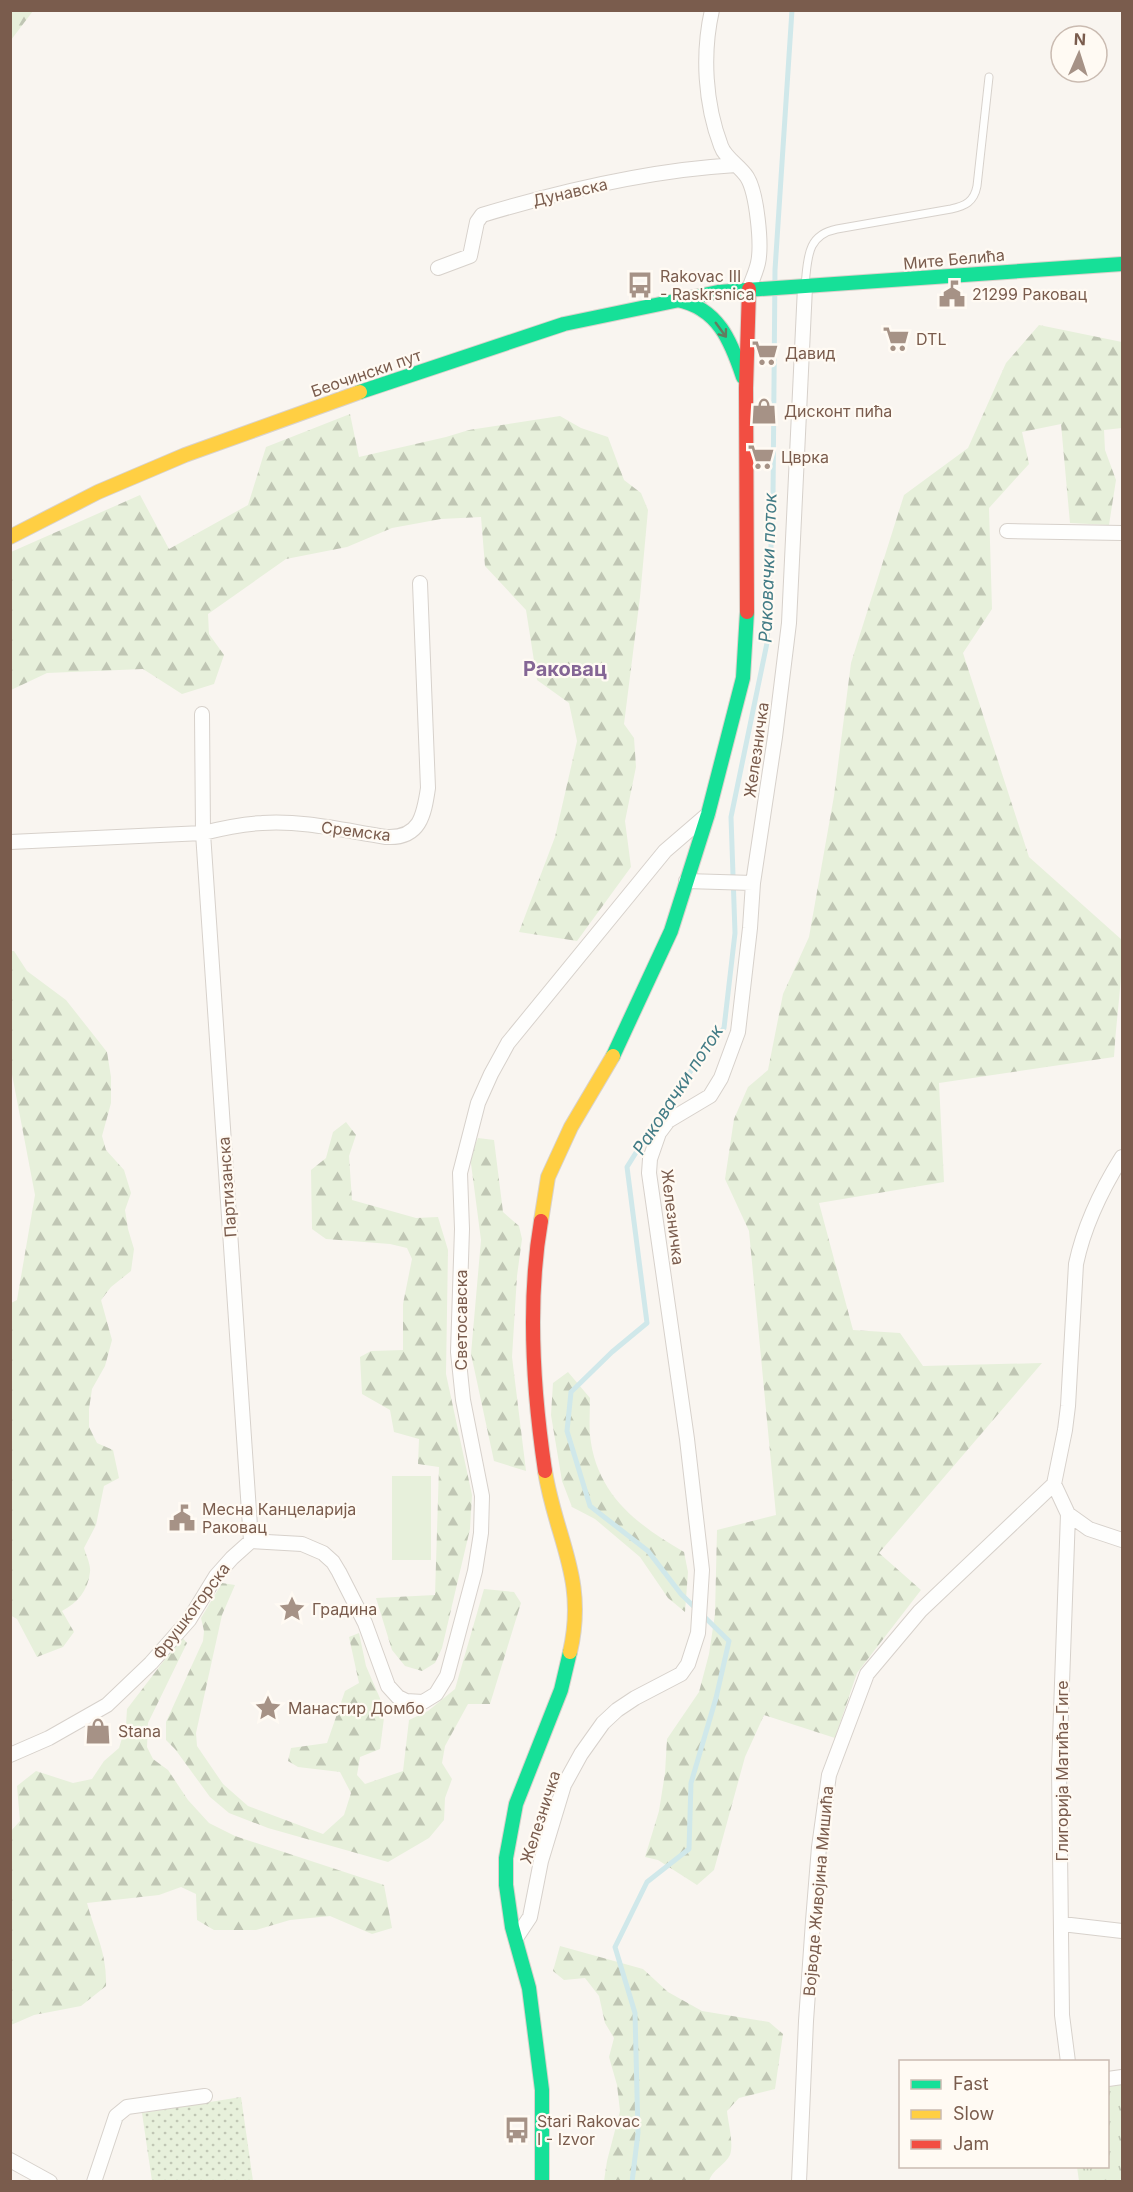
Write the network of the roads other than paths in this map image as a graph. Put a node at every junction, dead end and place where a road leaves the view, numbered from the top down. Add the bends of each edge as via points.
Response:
1 (712, 10) edge
2 (989, 77) dead end
3 (736, 165) junction
4 (1122, 264) edge
5 (438, 268) dead end
6 (805, 287) junction
7 (763, 288) joint
8 (749, 289) junction
9 (675, 300) junction
10 (746, 388) junction
11 (1007, 531) dead end
12 (1122, 533) edge
13 (10, 537) edge
14 (420, 583) dead end
15 (202, 714) dead end
16 (708, 814) junction
17 (203, 833) junction
18 (10, 842) edge
19 (686, 880) junction
20 (753, 883) junction
21 (1122, 1157) edge
22 (1054, 1484) junction
23 (1068, 1514) junction
24 (1122, 1540) edge
25 (251, 1541) junction
26 (10, 1755) edge
27 (1062, 1923) junction
28 (1122, 1931) edge
29 (516, 1938) junction
30 (1068, 2060) edge
31 (205, 2096) dead end
32 (10, 2160) edge
33 (50, 2181) edge
34 (94, 2181) edge
35 (542, 2181) edge
36 (800, 2181) edge

1 - 3 street via 706,69 712,116 722,149
2 - 6 lane via 977,186 972,200 960,207 823,234 808,252
3 - 5 street, Дунавска via 630,178 482,215 470,256
3 - 8 street via 747,178 757,221 758,261
4 - 6 street, Мите Белића
6 - 7 street, Мите Белића
6 - 20 street, Железничка via 789,623
7 - 8 street, Беочински пут
8 - 9 street, Беочински пут
8 - 10 street, Железничка
9 -> 10 street via 689,301 709,313 725,334
9 - 13 street, Беочински пут via 564,324 305,411 140,473
10 - 16 street, Железничка via 747,623 742,678
11 - 12 street
14 - 17 street, Сремска via 428,788 424,816 416,826 394,837 264,822
15 - 17 street
16 - 19 street, Железничка
16 - 25 street, Светосавска via 665,850 508,1043 478,1103 460,1173 458,1352 482,1496 481,1533 447,1676 436,1694 423,1702 406,1701 388,1686 365,1623 333,1562 323,1553 302,1544
17 - 18 street, Сремска
17 - 25 street, Партизанска
19 - 20 street
19 - 29 street, Железничка via 671,931 642,995 609,1065 570,1127 548,1177 539,1230 533,1311 537,1418 547,1483 570,1562 576,1615 561,1690 516,1804 510,1831 506,1885
20 - 29 street, Железничка via 738,1032 710,1096 668,1121 650,1159 702,1570 698,1633 681,1674 617,1710 581,1754 557,1807 530,1917
21 - 22 street via 1081,1241 1076,1264 1066,1422
22 - 23 street, Глигорија Матића-Гиге
22 - 36 street, Војводе Живојина Мишића via 920,1611 867,1674 829,1775 811,1954
23 - 24 street via 1089,1529
23 - 27 street, Глигорија Матића-Гиге via 1059,1768
25 - 26 street, Фрушкогорска via 216,1576 189,1620 107,1705
27 - 28 street
27 - 30 street, Глигорија Матића-Гиге via 1062,2014
29 - 35 street, Железничка via 529,1988 540,2078
31 - 34 street via 122,2110 116,2116
32 - 33 street

